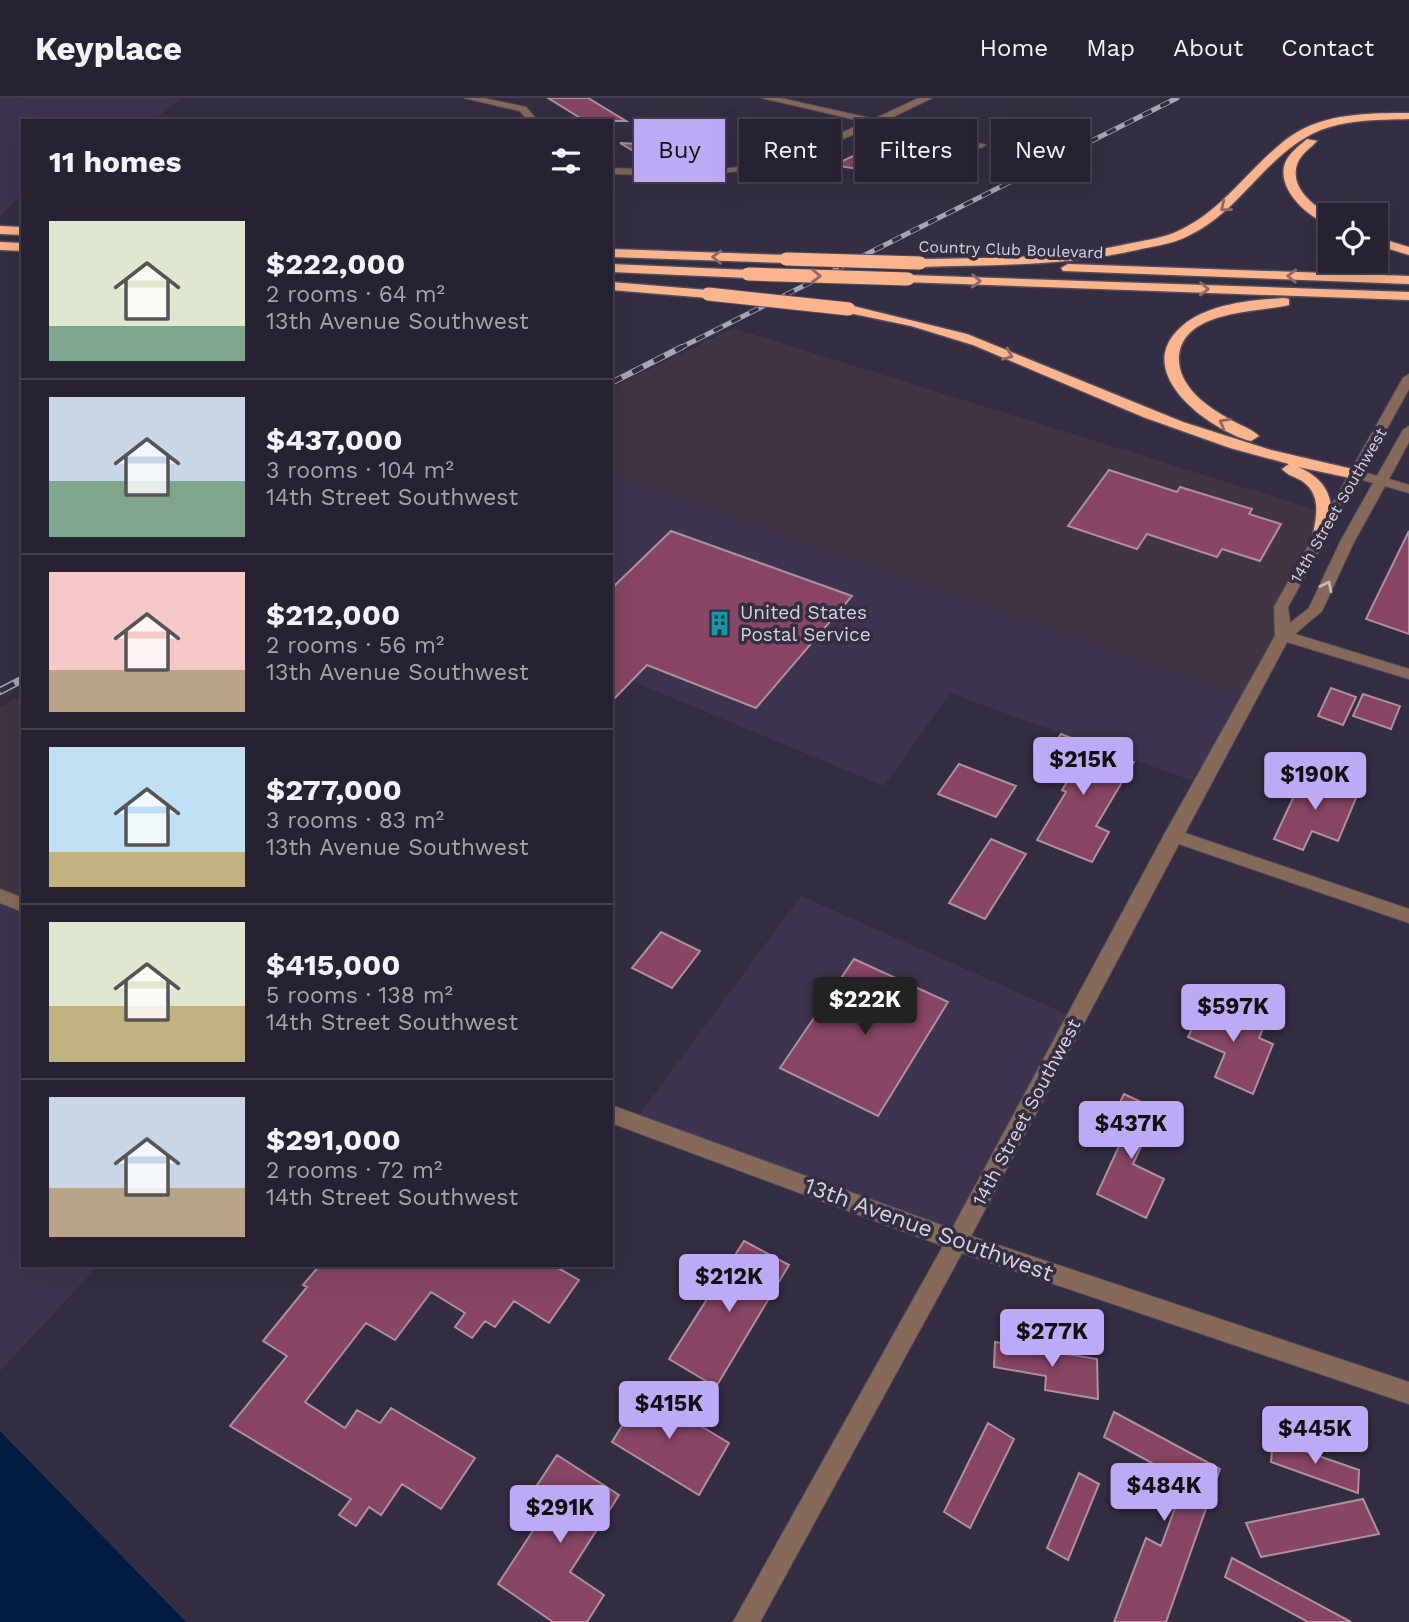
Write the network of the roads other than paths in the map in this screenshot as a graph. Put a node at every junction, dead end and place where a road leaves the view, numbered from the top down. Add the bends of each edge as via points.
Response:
1 (469, 98) edge
2 (766, 98) edge
3 (927, 98) edge
4 (1409, 118) edge
5 (531, 119) edge
6 (860, 119) edge
7 (880, 119) edge
8 (855, 129) edge
9 (977, 144) edge
10 (981, 145) dead end
11 (613, 171) edge
12 (1318, 213) edge
13 (0, 230) edge
14 (21, 230) edge
15 (1388, 245) edge
16 (0, 246) edge
17 (21, 247) edge
18 (1409, 251) edge
19 (613, 253) edge
20 (920, 263) junction
21 (613, 268) edge
22 (1409, 281) edge
23 (613, 286) edge
24 (1408, 299) edge
25 (1409, 378) edge
26 (1174, 423) junction
27 (1409, 430) edge
28 (1356, 474) junction
29 (1382, 481) junction
30 (1409, 489) edge
31 (1321, 534) junction
32 (1283, 636) junction
33 (1409, 674) edge
34 (1173, 835) junction
35 (0, 895) edge
36 (21, 904) edge
37 (1409, 916) edge
38 (613, 1115) edge
39 (957, 1241) junction
40 (1409, 1394) edge
41 (746, 1622) edge

1 - 5 street via 523,109
2 - 6 street
3 - 7 street
4 - 12 highway via 1334,130 1294,156 1289,176 1294,191
4 -> 20 highway via 1356,119 1310,131 1283,149 1231,204 1180,235 1080,257
8 - 11 street via 764,164 680,173
9 - 10 street
13 - 14 highway
15 - 18 highway
16 - 17 highway
20 -> 19 highway, Country Club Boulevard, bridge
22 -> 20 highway, Country Club Boulevard
21 -> 24 highway, Country Club Boulevard, bridge
23 -> 26 highway, bridge via 849,309 895,318 976,342
28 -> 24 highway via 1324,458 1250,436 1208,414 1178,384 1171,352 1180,335 1194,324 1242,307
25 - 28 street, 14th Street Southwest
26 - 28 highway via 1318,468
26 - 31 highway via 1215,443 1304,474 1325,497
27 - 29 street, 14th Street Southwest
28 - 29 street
28 - 31 street, 14th Street Southwest
29 - 30 street
32 -> 29 street, 14th Street Southwest via 1315,611
31 - 32 street, 14th Street Southwest via 1281,607
32 - 33 street
32 - 34 street, 14th Street Southwest
34 - 37 street
34 - 39 street, 14th Street Southwest
35 - 36 street
38 - 39 street, 13th Avenue Southwest
39 - 40 street, 13th Avenue Southwest
39 - 41 street, 14th Street Southwest

